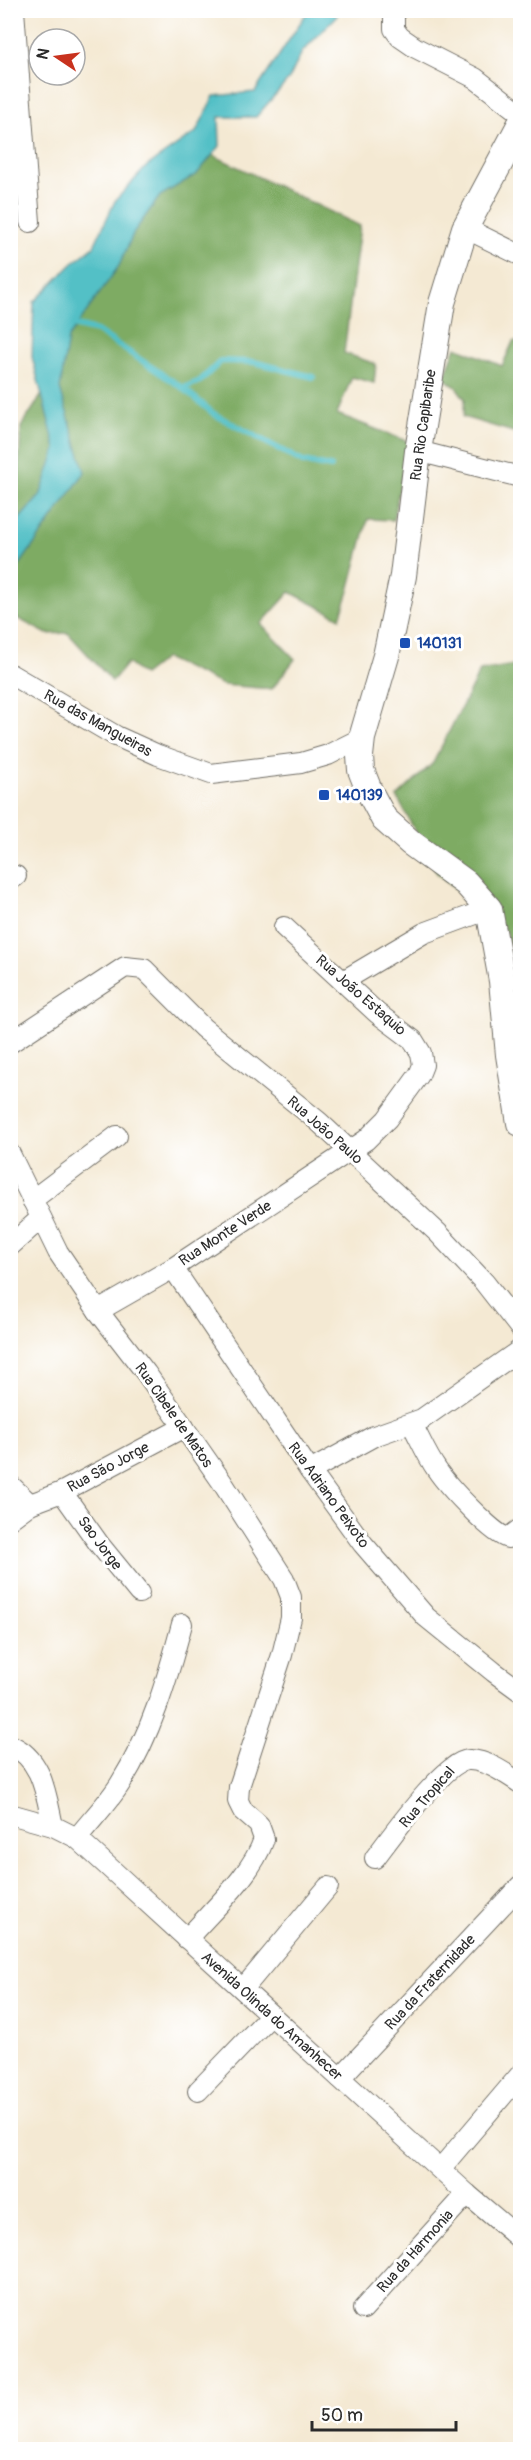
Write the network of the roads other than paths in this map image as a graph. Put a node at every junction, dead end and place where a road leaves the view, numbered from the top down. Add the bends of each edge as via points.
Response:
1 (14, 10) edge
2 (394, 10) edge
3 (520, 114) edge
4 (520, 125) edge
5 (30, 222) dead end
6 (465, 228) junction
7 (520, 255) edge
8 (418, 451) junction
9 (520, 477) edge
10 (10, 674) edge
11 (362, 738) junction
12 (489, 909) junction
13 (284, 927) dead end
14 (343, 981) junction
15 (10, 1043) edge
16 (520, 1123) edge
17 (117, 1136) dead end
18 (349, 1151) junction
19 (10, 1154) edge
20 (37, 1209) junction
21 (10, 1246) edge
22 (173, 1268) junction
23 (98, 1311) junction
24 (520, 1328) edge
25 (520, 1350) edge
26 (412, 1424) junction
27 (184, 1427) junction
28 (310, 1471) junction
29 (10, 1485) edge
30 (62, 1492) junction
31 (30, 1504) junction
32 (10, 1519) edge
33 (520, 1529) edge
34 (139, 1593) dead end
35 (182, 1624) dead end
36 (520, 1691) edge
37 (10, 1745) edge
38 (520, 1783) edge
39 (10, 1815) edge
40 (54, 1826) junction
41 (77, 1838) junction
42 (375, 1857) dead end
43 (520, 1886) edge
44 (328, 1887) dead end
45 (187, 1939) junction
46 (243, 1989) junction
47 (271, 2015) junction
48 (520, 2075) edge
49 (340, 2078) junction
50 (198, 2091) dead end
51 (441, 2168) junction
52 (467, 2194) junction
53 (520, 2239) edge
54 (363, 2309) dead end

1 - 5 street
2 - 3 street via 394,29 400,37 475,78
4 - 6 street, Rua Rio Capibaribe
6 - 7 street
6 - 8 street, Rua Rio Capibaribe via 442,303
8 - 9 street
8 - 11 street, Rua Rio Capibaribe via 396,616
10 - 11 street, Rua das Mangueiras via 117,736 211,774 301,763
11 - 12 street, Rua Rio Capibaribe via 361,770 384,819 466,883
12 - 14 street via 424,933
12 - 16 street
13 - 14 street, Rua João Estaquio
14 - 18 street, Rua João Estaquio via 413,1040 423,1065 387,1119
15 - 18 street, Rua João Paulo via 124,967 144,969 203,1028
17 - 20 street
18 - 22 street, Rua Monte Verde
18 - 24 street, Rua João Paulo via 438,1233
19 - 20 street, Rua Cibele de Matos
20 - 21 street
20 - 23 street, Rua Cibele de Matos via 58,1252
22 - 23 street, Rua Monte Verde
22 - 28 street, Rua Adriano Peixoto
23 - 27 street, Rua Cibele de Matos
25 - 26 street
26 - 28 street via 374,1436
26 - 33 street via 437,1470 488,1526 508,1538
27 - 30 street, Rua São Jorge
27 - 45 street, Rua Cibele de Matos via 257,1534 291,1598 291,1618 282,1655 239,1786 238,1801 264,1839 245,1872
28 - 36 street, Rua Adriano Peixoto via 363,1544 426,1617
29 - 31 street
30 - 31 street, Rua São Jorge
30 - 34 street, Sao Jorge
31 - 32 street, Rua São Jorge
35 - 41 street via 166,1686 140,1749 119,1785
37 - 40 street via 22,1750 37,1766
38 - 42 street, Rua Tropical via 481,1762 458,1762 440,1778
39 - 40 street, Avenida Olinda do Amanhecer
40 - 41 street, Avenida Olinda do Amanhecer
41 - 45 street, Avenida Olinda do Amanhecer
43 - 49 street, Rua da Fraternidade
44 - 46 street
45 - 46 street, Avenida Olinda do Amanhecer
46 - 47 street, Avenida Olinda do Amanhecer
47 - 49 street, Avenida Olinda do Amanhecer
47 - 50 street
48 - 51 street
49 - 51 street, Avenida Olinda do Amanhecer
51 - 52 street, Avenida Olinda do Amanhecer
52 - 53 street, Avenida Olinda do Amanhecer
52 - 54 street, Rua da Harmonia

